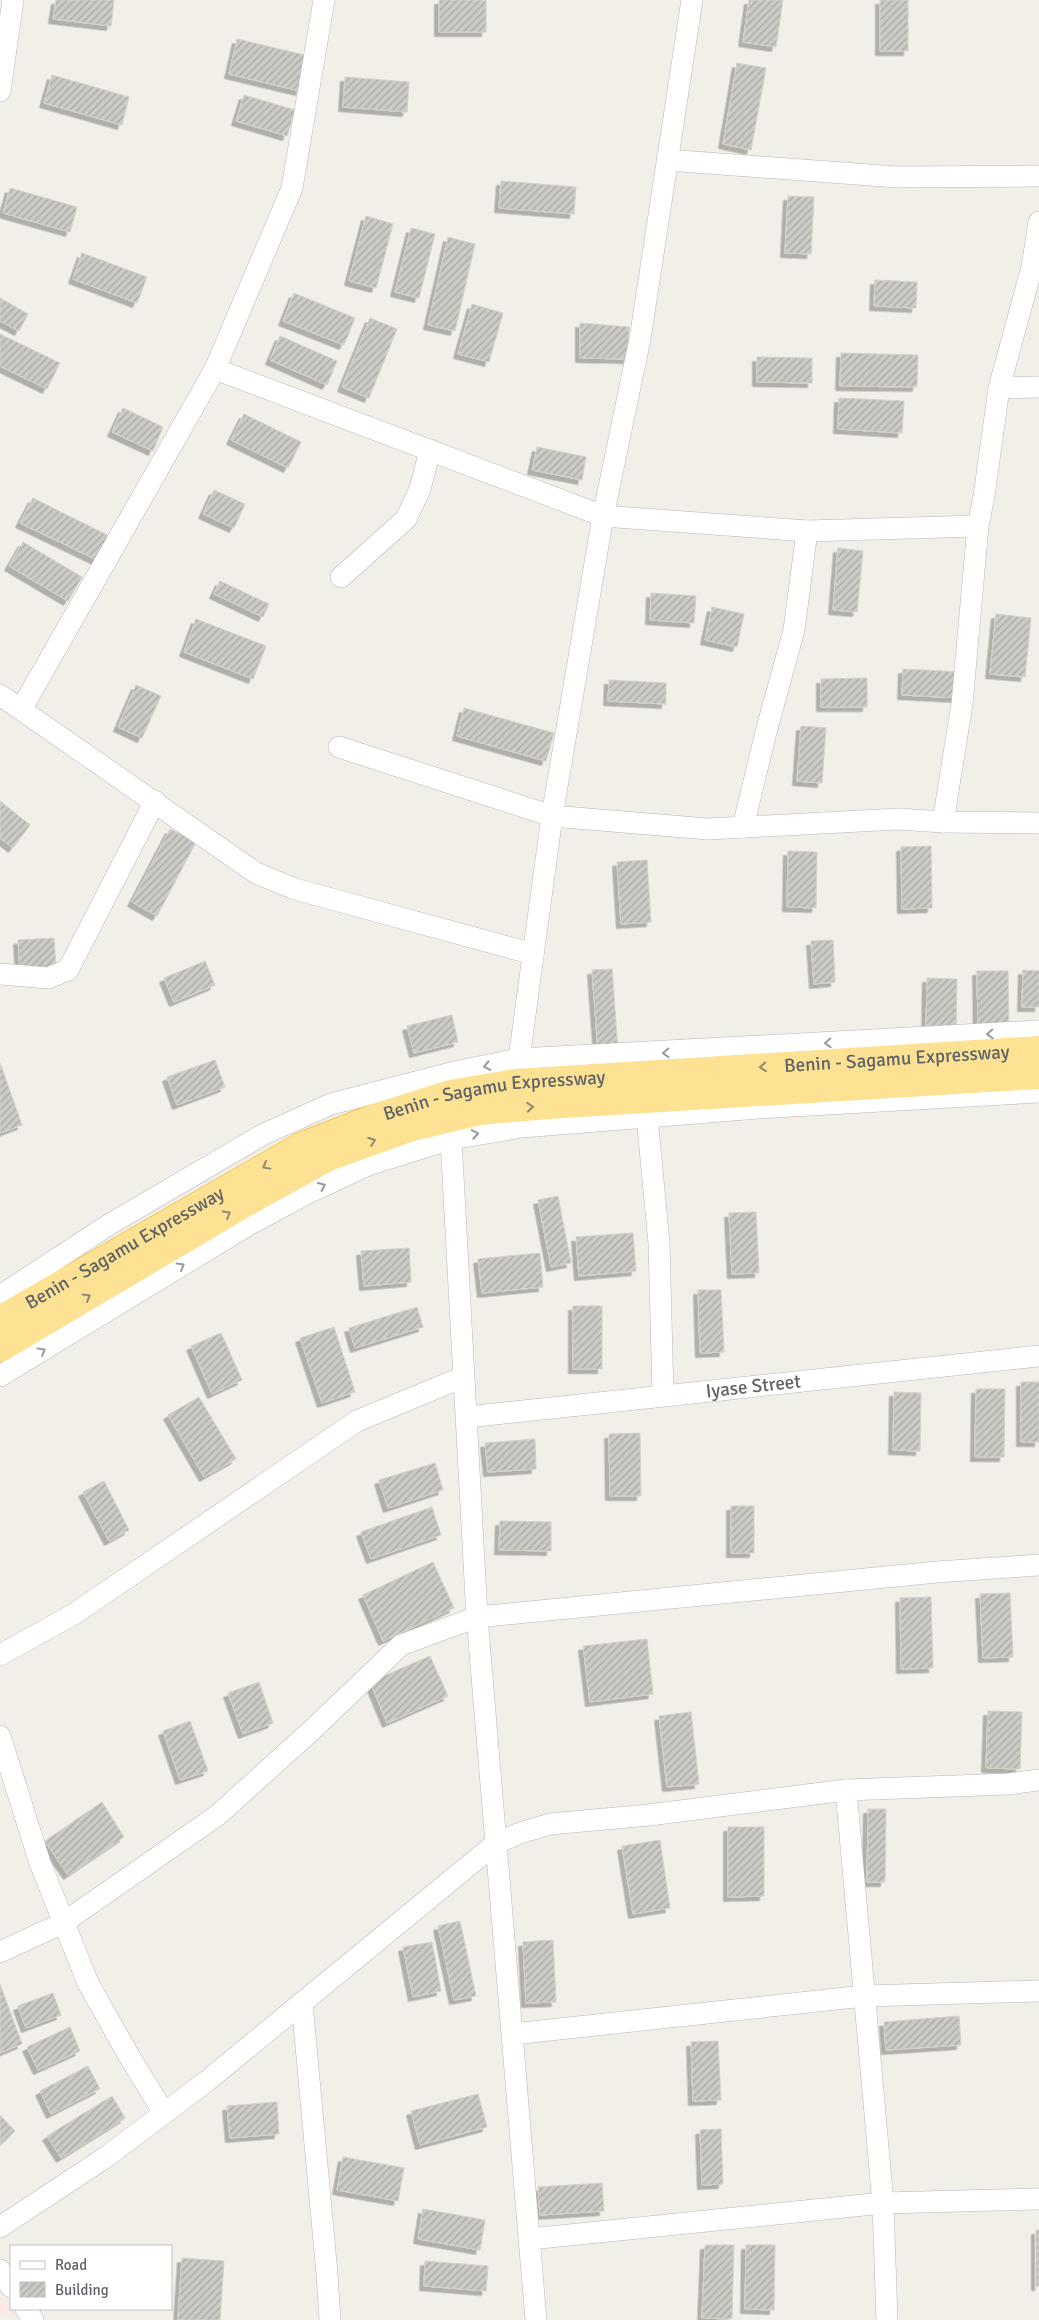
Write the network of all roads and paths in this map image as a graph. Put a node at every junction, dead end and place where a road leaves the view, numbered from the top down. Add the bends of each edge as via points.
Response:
1 (324, 0) edge
2 (692, 0) edge
3 (8, 11) edge
4 (0, 91) edge
5 (667, 160) junction
6 (1039, 176) edge
7 (1039, 222) edge
8 (215, 368) junction
9 (1039, 387) edge
10 (999, 388) junction
11 (430, 450) junction
12 (603, 516) junction
13 (978, 526) junction
14 (806, 530) junction
15 (341, 577) dead end
16 (1, 696) edge
17 (22, 708) junction
18 (339, 747) dead end
19 (155, 801) junction
20 (552, 816) junction
21 (943, 822) junction
22 (1039, 823) edge
23 (743, 827) junction
24 (533, 954) junction
25 (0, 974) edge
26 (1039, 1031) edge
27 (1039, 1050) edge
28 (520, 1059) junction
29 (1039, 1075) edge
30 (1039, 1092) edge
31 (647, 1117) junction
32 (451, 1139) junction
33 (0, 1296) edge
34 (0, 1320) edge
35 (0, 1348) edge
36 (1039, 1356) edge
37 (0, 1376) edge
38 (463, 1377) junction
39 (663, 1395) junction
40 (467, 1416) junction
41 (1039, 1565) edge
42 (478, 1617) junction
43 (0, 1656) edge
44 (0, 1736) edge
45 (1039, 1780) edge
46 (846, 1790) junction
47 (495, 1844) junction
48 (64, 1923) junction
49 (0, 1952) edge
50 (1039, 1991) edge
51 (864, 1996) junction
52 (302, 2003) junction
53 (513, 2034) junction
54 (164, 2112) junction
55 (1039, 2199) edge
56 (883, 2203) junction
57 (0, 2227) edge
58 (530, 2240) junction
59 (0, 2270) edge
60 (10, 2285) edge
61 (330, 2320) edge
62 (536, 2320) edge
63 (887, 2320) edge

1 - 8 street via 292,188
2 - 5 street
3 - 4 street
5 - 6 street via 897,176
5 - 12 street via 640,339
7 - 10 street via 1032,267
8 - 11 street
8 - 17 street
9 - 10 street
10 - 13 street
11 - 12 street
11 - 15 street via 420,489 406,519
12 - 14 street
12 - 20 street
13 - 14 street
13 - 21 street via 962,704
14 - 23 street via 794,630
16 - 17 street
17 - 19 street
18 - 20 street
19 - 24 street via 256,873 295,889
19 - 25 street via 68,970 48,978
20 - 23 street via 708,829
20 - 24 street
21 - 22 street
21 - 23 street via 898,820
24 - 28 street
26 -> 28 street
27 -> 34 highway, Benin - Sagamu Expressway via 515,1083 450,1094 376,1117 302,1146
28 -> 33 street via 331,1104 272,1130 110,1224
35 -> 29 highway via 328,1157 409,1128 480,1111 548,1105
30 - 31 street
32 -> 31 street via 522,1127
31 - 39 street via 659,1243
37 -> 32 street via 306,1194 368,1165
32 - 38 street
36 - 39 street, Iyase Street
38 - 40 street
38 - 43 street via 357,1421 74,1614
39 - 40 street, Iyase Street
40 - 42 street
41 - 42 street
42 - 47 street
42 - 48 street via 400,1645 218,1815
44 - 48 street via 40,1863
45 - 46 street
46 - 47 street via 550,1824
46 - 51 street
47 - 52 street
47 - 53 street
48 - 49 street
48 - 54 street via 88,1983
50 - 51 street
51 - 53 street
51 - 56 street
52 - 54 street
52 - 61 street
53 - 58 street
54 - 57 street via 106,2156
55 - 56 street
56 - 58 street
56 - 63 street
58 - 62 street
59 - 60 street

